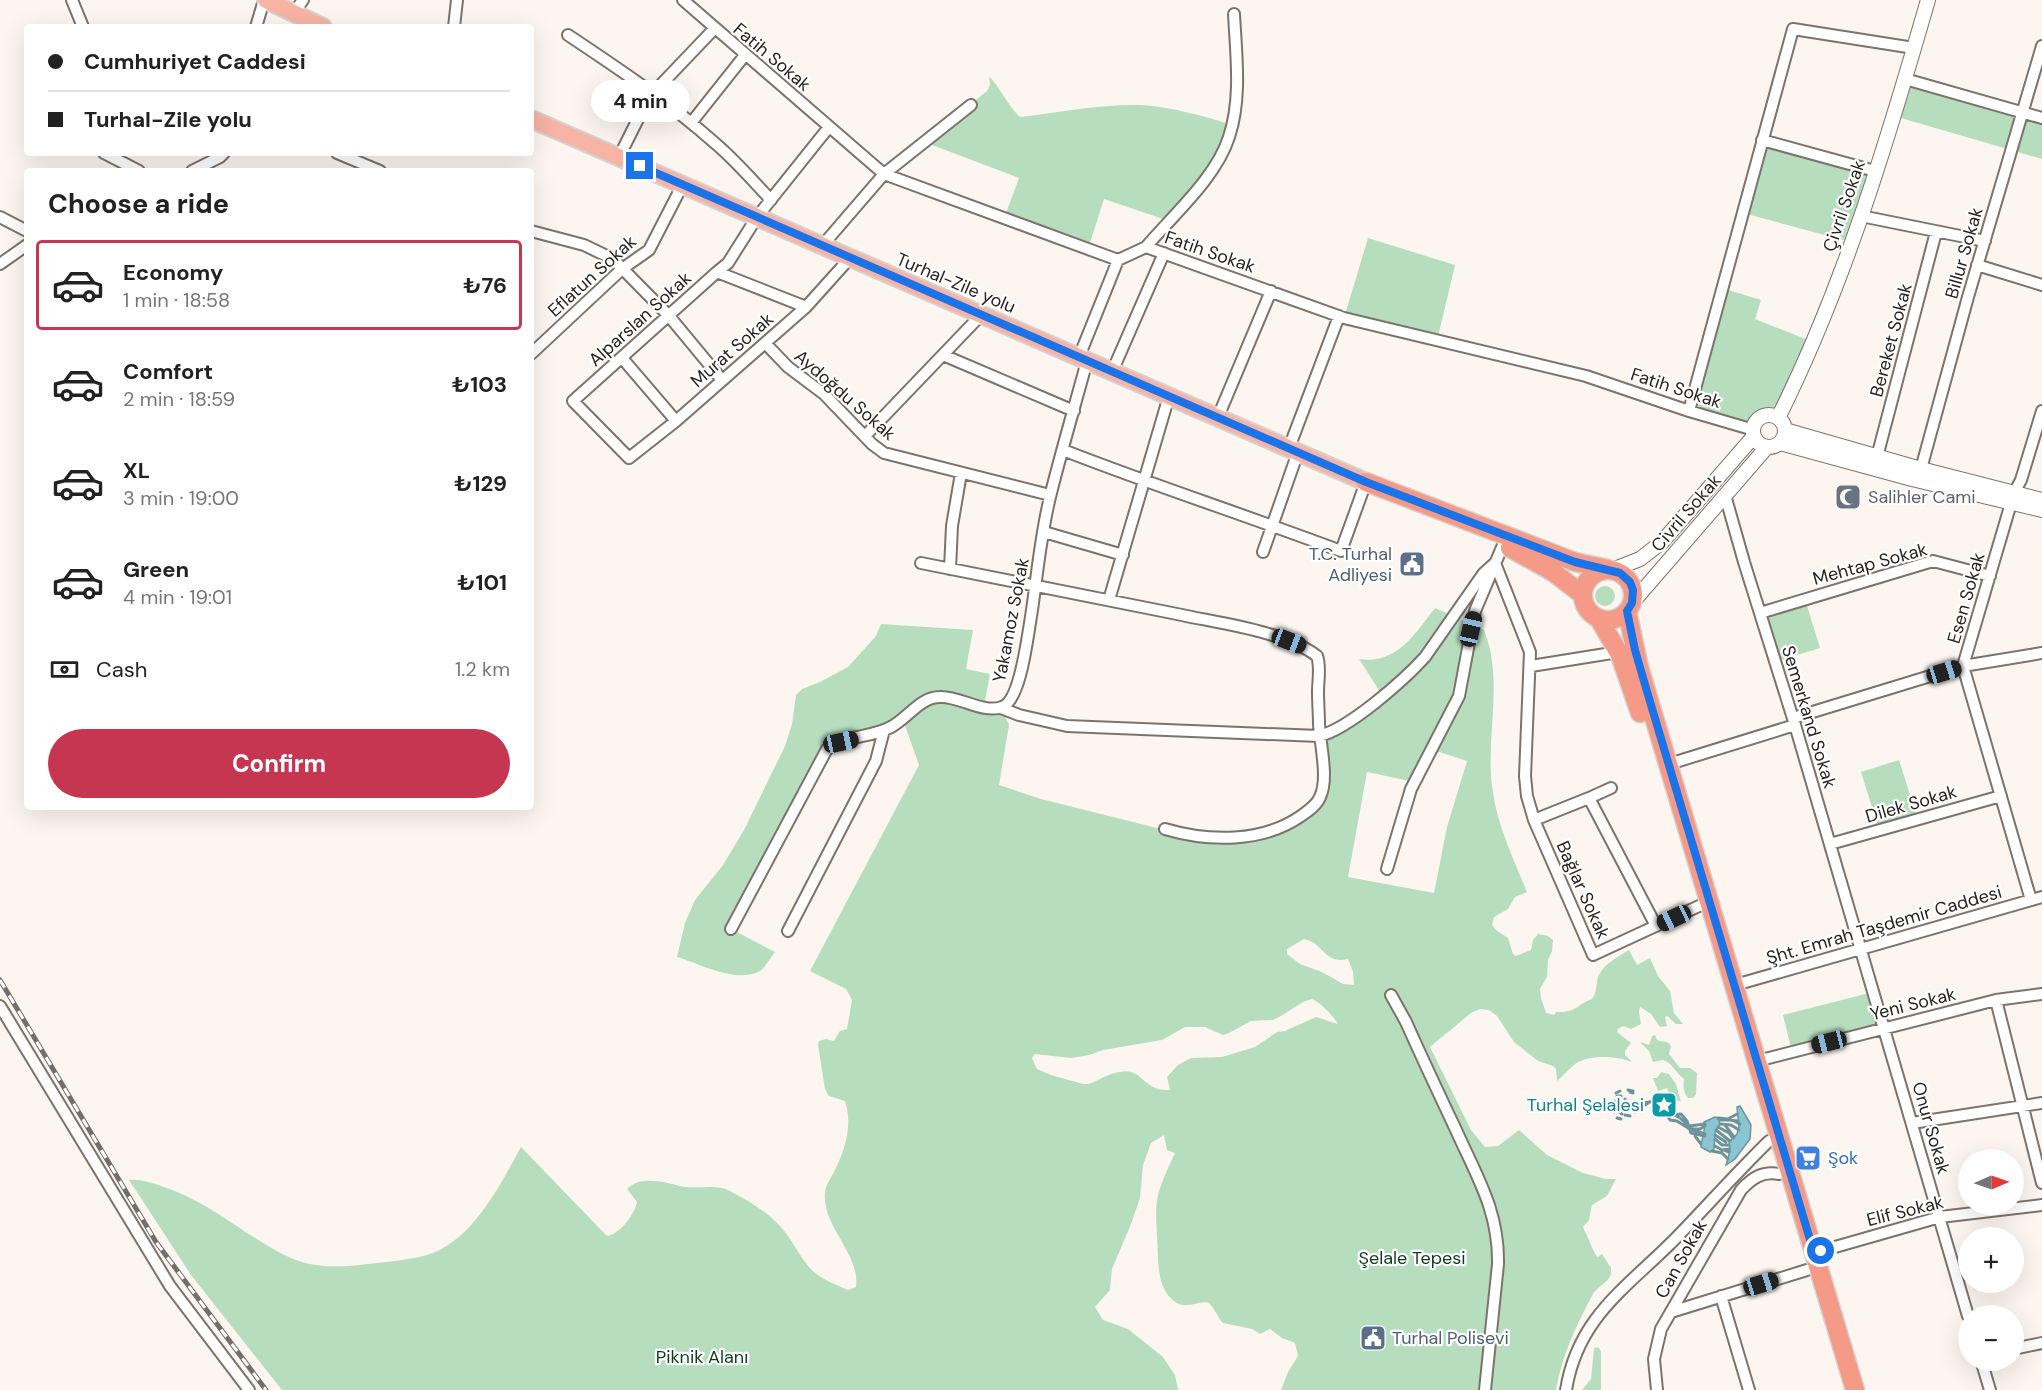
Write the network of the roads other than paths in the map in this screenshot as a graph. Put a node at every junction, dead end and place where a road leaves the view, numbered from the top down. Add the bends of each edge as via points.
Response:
1 (72, 0) edge
2 (265, 0) edge
3 (457, 0) edge
4 (682, 0) edge
5 (1928, 0) edge
6 (298, 7) edge
7 (1234, 14) dead end
8 (82, 24) edge
9 (257, 24) edge
10 (319, 24) edge
11 (454, 24) edge
12 (714, 29) junction
13 (568, 34) dead end
14 (2042, 46) edge
15 (1914, 48) junction
16 (745, 55) junction
17 (1905, 79) junction
18 (653, 93) junction
19 (971, 105) dead end
20 (2022, 113) junction
21 (2042, 118) edge
22 (534, 120) edge
23 (691, 123) junction
24 (829, 127) junction
25 (1762, 140) junction
26 (109, 156) edge
27 (221, 156) edge
28 (344, 156) edge
29 (619, 157) junction
30 (129, 168) edge
31 (198, 168) edge
32 (373, 168) edge
33 (1875, 171) junction
34 (884, 174) junction
35 (683, 184) junction
36 (771, 200) junction
37 (1861, 216) junction
38 (0, 217) edge
39 (757, 218) junction
40 (24, 229) edge
41 (534, 232) edge
42 (1936, 232) junction
43 (1984, 241) junction
44 (822, 246) junction
45 (1146, 247) junction
46 (24, 248) edge
47 (1164, 253) junction
48 (850, 258) junction
49 (1118, 260) junction
50 (0, 264) edge
51 (1977, 265) junction
52 (622, 269) junction
53 (717, 272) junction
54 (2042, 285) edge
55 (1271, 291) junction
56 (806, 307) junction
57 (981, 315) junction
58 (669, 316) junction
59 (1339, 316) junction
60 (765, 343) junction
61 (534, 351) edge
62 (942, 355) junction
63 (622, 357) junction
64 (1083, 359) junction
65 (1112, 372) junction
66 (722, 381) junction
67 (1169, 396) junction
68 (1074, 411) junction
69 (1689, 411) junction
70 (2042, 411) edge
71 (1218, 417) junction
72 (676, 421) junction
73 (1754, 433) junction
74 (1777, 434) junction
75 (865, 436) junction
76 (1063, 450) junction
77 (1293, 450) junction
78 (1877, 457) junction
79 (629, 458) joint
80 (1921, 469) junction
81 (961, 473) junction
82 (1144, 482) junction
83 (1366, 482) junction
84 (1050, 495) junction
85 (1725, 495) junction
86 (2012, 498) junction
87 (2042, 500) edge
88 (2042, 510) edge
89 (1272, 525) junction
90 (1044, 532) junction
91 (1503, 545) junction
92 (1263, 552) dead end
93 (1123, 555) junction
94 (921, 563) dead end
95 (1495, 563) junction
96 (950, 569) junction
97 (1610, 570) junction
98 (1990, 576) junction
99 (1036, 586) junction
100 (1582, 595) junction
101 (1109, 600) junction
102 (1629, 607) junction
103 (1760, 613) junction
104 (1599, 619) junction
105 (1618, 652) junction
106 (2042, 653) edge
107 (1531, 666) junction
108 (1963, 666) junction
109 (1001, 708) junction
110 (1794, 721) junction
111 (884, 730) junction
112 (1320, 736) junction
113 (1669, 764) junction
114 (1611, 788) dead end
115 (2001, 796) junction
116 (1589, 798) junction
117 (1534, 820) junction
118 (1165, 829) dead end
119 (1830, 844) junction
120 (1387, 869) dead end
121 (2037, 898) edge
122 (1699, 906) junction
123 (1656, 926) junction
124 (731, 929) dead end
125 (788, 932) dead end
126 (1861, 949) junction
127 (1735, 985) junction
128 (2042, 994) edge
129 (1390, 995) dead end
130 (1996, 1000) junction
131 (0, 1006) edge
132 (1884, 1029) junction
133 (1757, 1061) junction
134 (2042, 1103) edge
135 (2022, 1106) junction
136 (1912, 1123) junction
137 (1774, 1139) junction
138 (1743, 1165) junction
139 (1784, 1171) junction
140 (1754, 1178) junction
141 (2042, 1183) edge
142 (2042, 1205) edge
143 (1940, 1217) junction
144 (1814, 1253) junction
145 (1807, 1270) junction
146 (1721, 1296) junction
147 (1965, 1305) edge
148 (1671, 1311) junction
149 (2042, 1342) edge
150 (2024, 1346) edge
151 (1984, 1371) edge
152 (249, 1390) edge
153 (1485, 1390) edge
154 (1566, 1390) edge
155 (1657, 1390) edge
156 (1749, 1390) edge
157 (1842, 1390) edge
158 (1855, 1390) edge
159 (1990, 1390) edge

1 - 8 street
2 - 6 main road
2 - 9 street
3 - 11 street
4 - 12 street, Fatih Sokak
5 - 15 street, Çivril Sokak
6 - 10 main road
7 - 45 street via 1237,98 1229,139 1204,180
12 - 16 street, Fatih Sokak
12 - 18 street
13 - 18 street
14 - 20 street, Billur Sokak
15 - 17 street, Çivril Sokak
15 - 25 street via 1792,29
16 - 23 street
16 - 24 street, Fatih Sokak
17 - 20 street
17 - 33 street, Çivril Sokak
18 - 23 street
18 - 29 street
19 - 34 street
20 - 21 street
20 - 43 street, Billur Sokak
22 - 29 main road, Turhal-Zile yolu
23 - 36 street
24 - 34 street, Fatih Sokak
24 - 36 street
25 - 33 street
25 - 69 street
26 - 30 street
27 - 31 street
28 - 32 street
29 - 35 main road, Turhal-Zile yolu
33 - 37 street, Çivril Sokak
34 - 44 street
34 - 49 street, Fatih Sokak
35 - 39 main road, Turhal-Zile yolu
35 - 52 street, Eflatun Sokak via 649,250
36 - 39 street
37 - 42 street
37 - 74 street, Çivril Sokak
38 - 40 street
39 - 44 main road, Turhal-Zile yolu
39 - 53 street
41 - 52 street via 595,249
42 - 43 street
42 - 78 street, Bereket Sokak
43 - 51 street, Billur Sokak
44 - 48 main road, Turhal-Zile yolu
45 - 47 street, Fatih Sokak
45 - 49 street, Fatih Sokak
46 - 50 street
47 - 55 street, Fatih Sokak
47 - 65 street
48 - 56 street, Murat Sokak
48 - 57 main road, Turhal-Zile yolu
49 - 64 street, Yakamoz Sokak
51 - 54 street
51 - 80 street, Billur Sokak
52 - 58 street
52 - 61 street, Eflatun Sokak
53 - 56 street, Alparslan Sokak
53 - 58 street, Alparslan Sokak
55 - 59 street, Fatih Sokak
55 - 71 street
56 - 60 street, Murat Sokak
57 - 62 street
57 - 64 main road, Turhal-Zile yolu
58 - 63 street, Alparslan Sokak
58 - 66 street
59 - 69 street, Fatih Sokak via 1586,376
59 - 77 street
60 - 66 street, Murat Sokak
60 - 75 street, Aydoğdu Sokak
62 - 68 street
62 - 75 street
63 - 72 street
63 - 79 street, Alparslan Sokak via 573,401
64 - 65 main road, Turhal-Zile yolu
64 - 68 street, Yakamoz Sokak
65 - 67 main road, Turhal-Zile yolu
66 - 72 street, Murat Sokak
67 - 71 main road, Turhal-Zile yolu
67 - 82 street
68 - 76 street, Yakamoz Sokak
69 - 73 street, Fatih Sokak
70 - 86 street, Esen Sokak
71 - 77 main road, Turhal-Zile yolu
72 - 79 street, Murat Sokak
73 - 74 street via 1760,445
73 - 74 street, Civril Sokak via 1757,421 1771,416
73 - 97 street, Civril Sokak via 1662,542 1640,559
74 - 78 street
74 - 85 street, Civril Sokak
74 - 86 street via 1912,479
75 - 81 street, Aydoğdu Sokak via 884,453
76 - 82 street
76 - 84 street, Yakamoz Sokak
77 - 83 main road, Turhal-Zile yolu
77 - 89 street
78 - 80 street
80 - 86 street
81 - 84 street, Aydoğdu Sokak
81 - 96 street
82 - 89 street
82 - 93 street
83 - 89 street via 1341,551
83 - 91 highway
83 - 97 highway via 1575,562
84 - 90 street, Yakamoz Sokak
85 - 102 street, Civril Sokak
85 - 103 street, Semerkand Sokak
86 - 87 street
86 - 88 street
86 - 98 street, Esen Sokak
89 - 92 street
90 - 93 street
90 - 99 street, Yakamoz Sokak
91 - 95 street
91 - 100 highway via 1553,572
93 - 101 street
94 - 96 street
95 - 107 street, Bağlar Sokak via 1530,648
95 - 112 street via 1414,669 1357,717
95 - 120 street via 1475,611 1459,696 1411,789
96 - 99 street
97 - 100 highway via 1591,576
97 - 102 highway via 1630,582 1633,595
98 - 103 street, Mehtap Sokak via 1933,561
98 - 108 street, Esen Sokak
99 - 101 street
99 - 109 street, Yakamoz Sokak via 1024,658 1010,702
100 - 104 highway via 1589,611
101 - 112 street via 1276,636 1314,653 1319,660
102 - 104 highway via 1612,620
102 - 113 highway via 1635,650
103 - 110 street, Semerkand Sokak
104 - 105 highway
105 - 107 street
105 - 122 highway
106 - 108 street
107 - 117 street, Bağlar Sokak via 1525,776
108 - 110 street
108 - 115 street, Esen Sokak
109 - 111 street, Yakamoz Sokak via 934,697
109 - 112 street via 1066,726
110 - 113 street
110 - 119 street, Semerkand Sokak
111 - 124 street, Yakamoz Sokak via 827,749
111 - 125 street via 876,761
112 - 118 street via 1321,796 1305,814 1289,824 1260,834 1222,838 1201,838
113 - 127 highway
114 - 116 street
115 - 119 street, Dilek Sokak
115 - 121 street, Esen Sokak
116 - 117 street
116 - 123 street
117 - 123 street, Bağlar Sokak via 1593,955
119 - 126 street, Semerkand Sokak
121 - 126 street, Şht. Emrah Taşdemir Caddesi
122 - 123 street, Bağlar Sokak
122 - 137 highway
126 - 127 street, Şht. Emrah Taşdemir Caddesi
126 - 132 street, Onur Sokak
127 - 133 highway
128 - 130 street, Yeni Sokak
129 - 153 street via 1406,1022 1496,1222 1498,1264
130 - 132 street, Yeni Sokak
130 - 135 street
131 - 152 street via 170,1286
132 - 133 street, Yeni Sokak
132 - 136 street, Onur Sokak
133 - 137 highway
134 - 135 street
135 - 136 street
135 - 141 street
136 - 143 street, Onur Sokak
137 - 138 street
137 - 139 highway
138 - 140 street
138 - 154 street via 1664,1250 1602,1309 1574,1355
139 - 140 street
139 - 144 highway
139 - 145 highway
140 - 148 street, Can Sokak via 1736,1197
142 - 143 street, Elif Sokak
143 - 144 street, Elif Sokak
143 - 147 street, Onur Sokak
144 - 158 highway
145 - 146 street
145 - 157 highway
146 - 148 street
146 - 156 street
148 - 155 street, Can Sokak via 1656,1343
149 - 150 street
151 - 159 street

